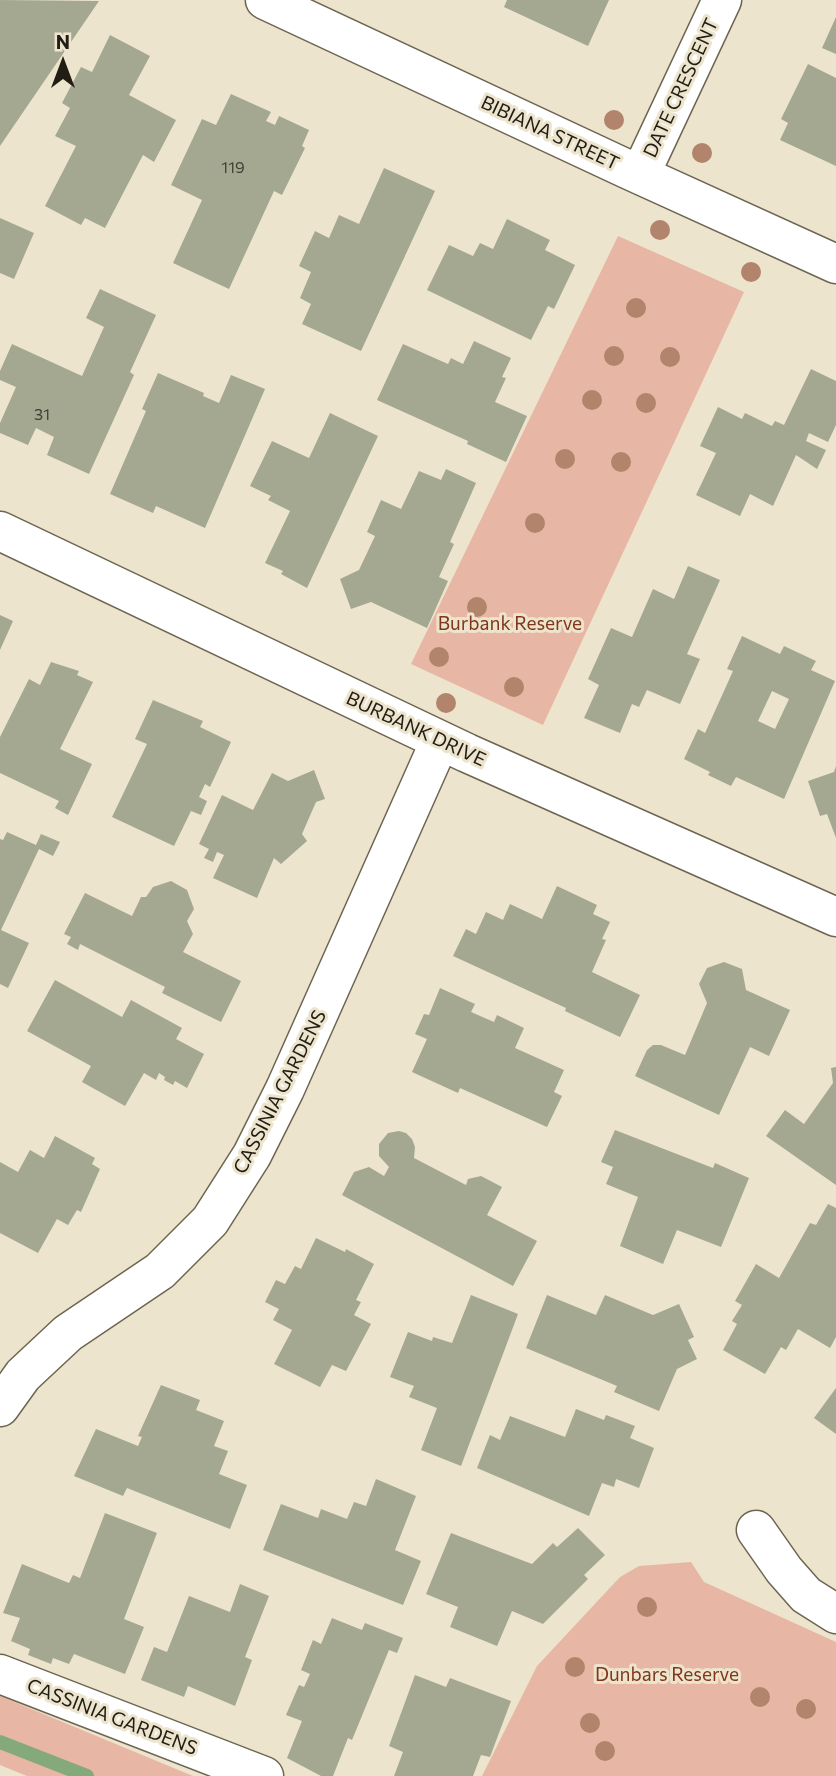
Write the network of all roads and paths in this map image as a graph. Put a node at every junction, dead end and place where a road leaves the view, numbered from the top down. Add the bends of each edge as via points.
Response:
1 (265, 0) edge
2 (722, 0) edge
3 (640, 175) junction
4 (836, 264) edge
5 (0, 531) edge
6 (440, 741) junction
7 (836, 917) edge
8 (0, 1407) edge
9 (756, 1530) dead end
10 (836, 1614) edge
11 (0, 1674) edge
12 (264, 1776) edge

1 - 3 street, BIBIANA STREET
2 - 3 street, DATE CRESCENT
3 - 4 street, BIBIANA STREET
5 - 6 street, BURBANK DRIVE
6 - 7 street, BURBANK DRIVE
6 - 8 street, CASSINIA GARDENS via 285,1089 252,1155 210,1221 160,1271 68,1333 23,1375
9 - 10 street via 806,1595
11 - 12 street, CASSINIA GARDENS

